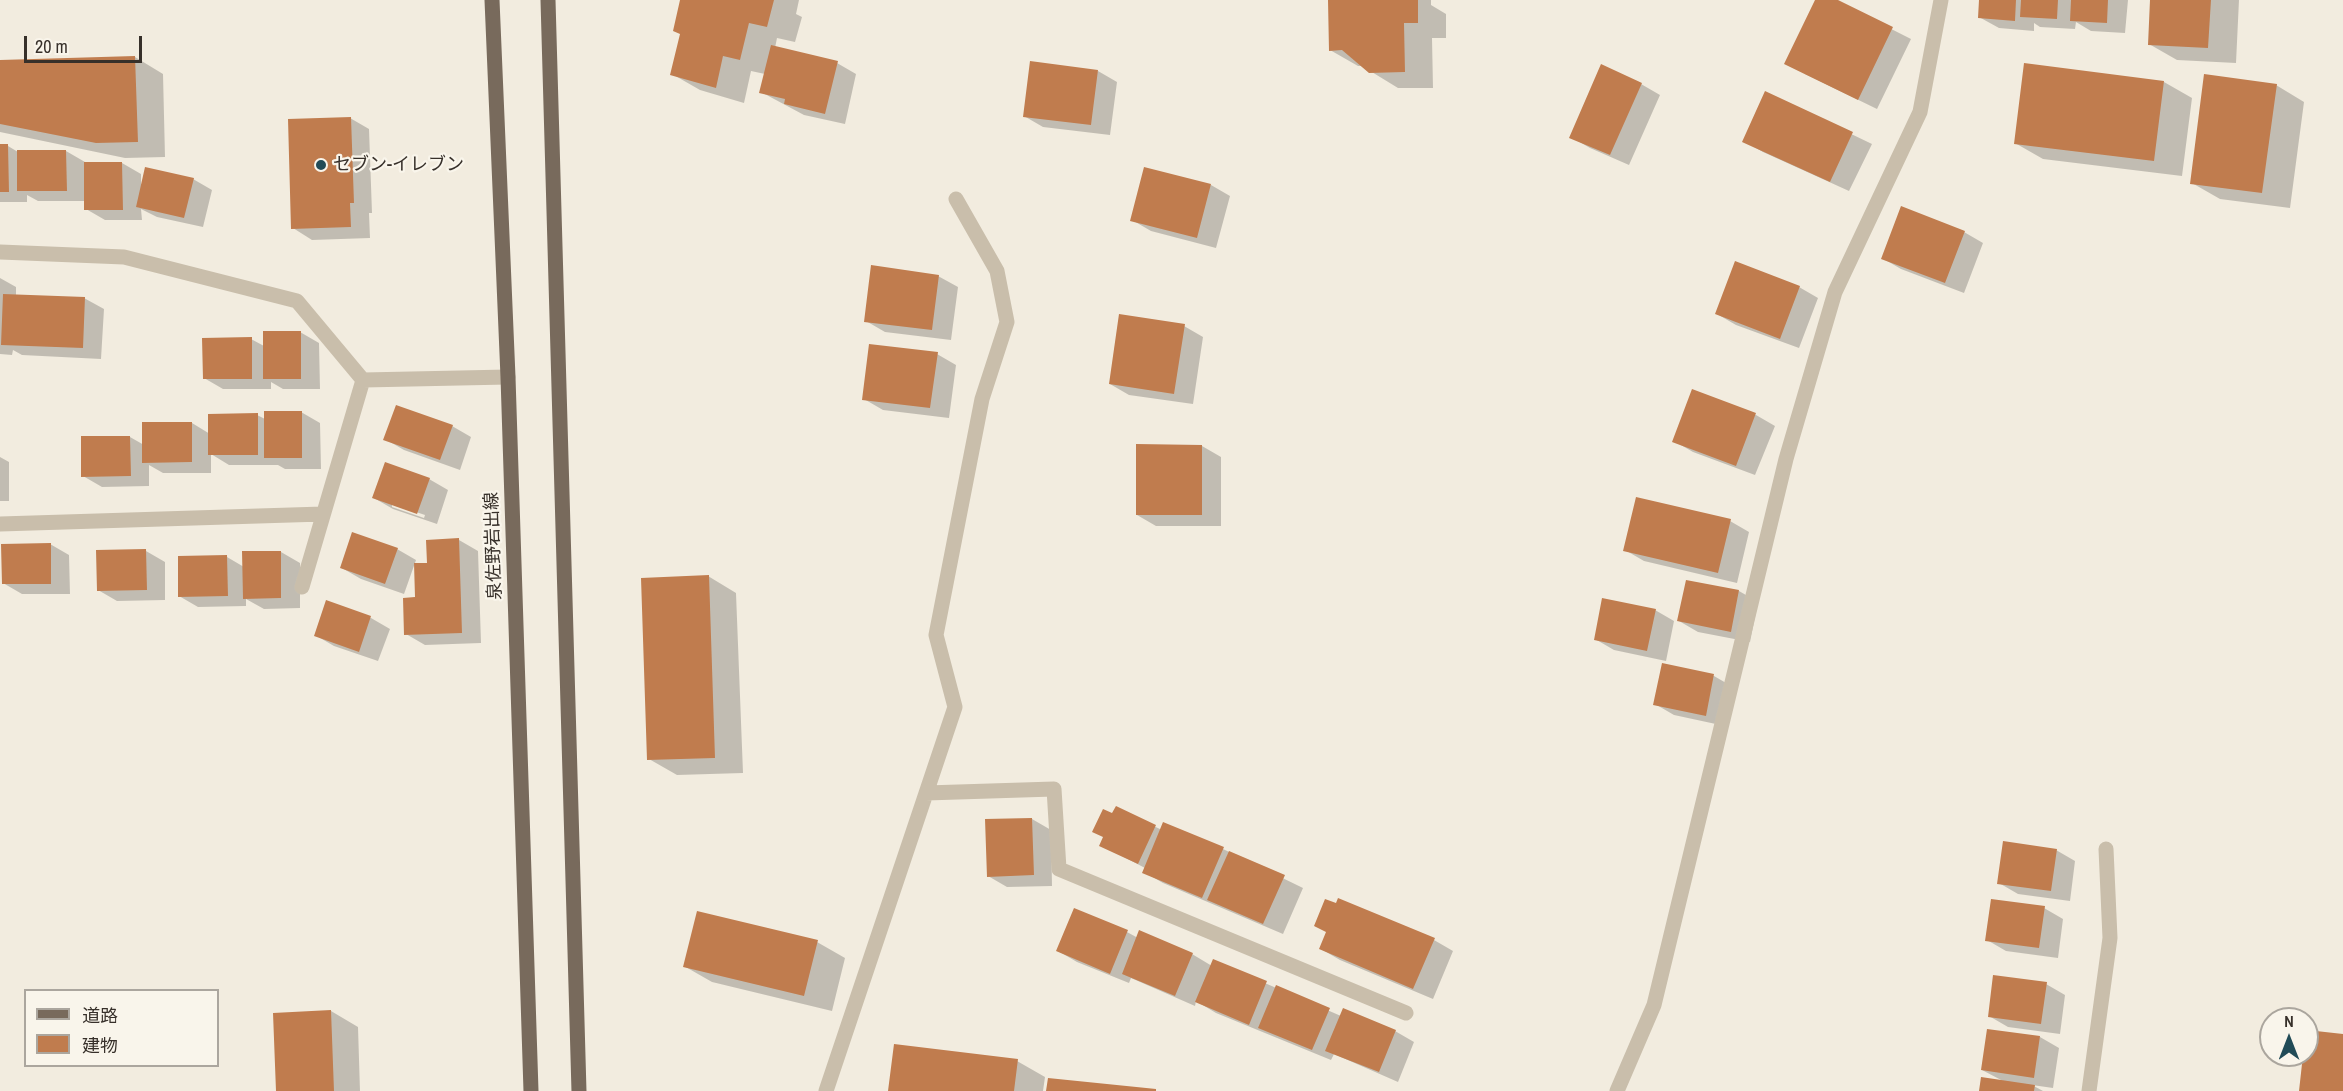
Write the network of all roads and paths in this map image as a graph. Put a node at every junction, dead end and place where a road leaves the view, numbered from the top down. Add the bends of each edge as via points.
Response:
1 (492, 0) edge
2 (549, 0) edge
3 (1941, 0) edge
4 (956, 199) dead end
5 (0, 252) edge
6 (508, 377) junction
7 (363, 380) junction
8 (323, 514) junction
9 (0, 524) edge
10 (302, 587) dead end
11 (927, 793) junction
12 (2106, 849) dead end
13 (1406, 1014) dead end
14 (531, 1091) edge
15 (579, 1091) edge
16 (826, 1091) edge
17 (1617, 1091) edge
18 (2089, 1091) edge

1 - 6 main road, 泉佐野岩出線
2 - 15 main road
3 - 17 street via 1920,112 1835,292 1785,459 1654,1005
4 - 11 street via 997,271 1007,322 982,399 936,635 955,706
5 - 7 street via 124,257 297,301
6 - 7 street
6 - 14 main road, 泉佐野岩出線
7 - 8 street
8 - 9 street
8 - 10 street
11 - 13 street via 1054,789 1059,869
11 - 16 street
12 - 18 street via 2110,938

